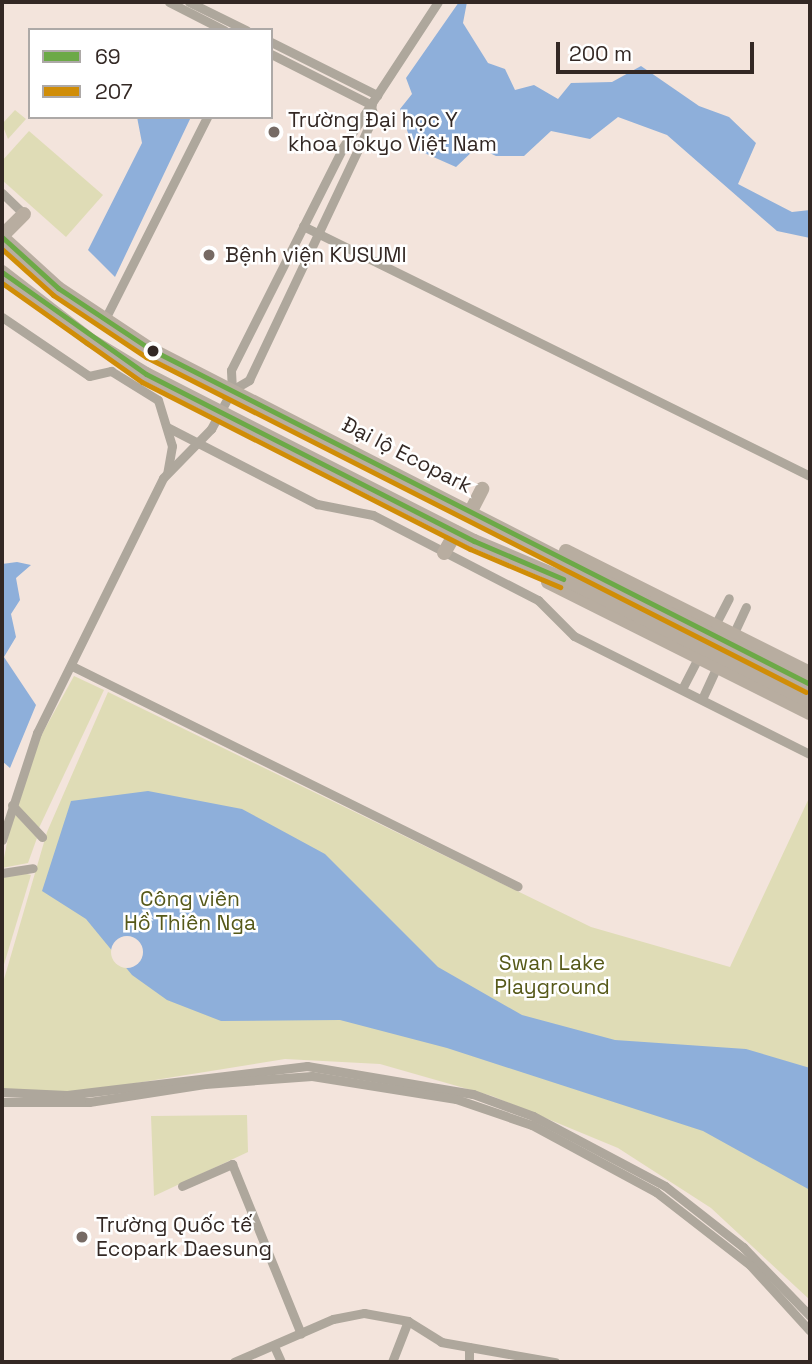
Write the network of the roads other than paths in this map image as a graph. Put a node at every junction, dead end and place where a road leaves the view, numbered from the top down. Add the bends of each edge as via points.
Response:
1 (169, 2) edge
2 (190, 2) edge
3 (438, 2) edge
4 (220, 28) edge
5 (242, 28) edge
6 (273, 43) edge
7 (273, 55) edge
8 (377, 95) junction
9 (371, 106) junction
10 (206, 119) edge
11 (2, 193) edge
12 (24, 214) joint
13 (303, 226) junction
14 (318, 232) junction
15 (2, 237) edge
16 (2, 272) edge
17 (2, 317) edge
18 (104, 321) junction
19 (232, 390) junction
20 (221, 412) junction
21 (167, 427) junction
22 (201, 444) junction
23 (810, 475) edge
24 (163, 478) junction
25 (482, 489) dead end
26 (471, 511) junction
27 (497, 524) junction
28 (456, 532) junction
29 (474, 541) junction
30 (444, 553) junction
31 (729, 597) dead end
32 (746, 607) dead end
33 (715, 626) junction
34 (733, 635) junction
35 (699, 657) junction
36 (72, 666) junction
37 (717, 666) junction
38 (810, 674) edge
39 (810, 684) edge
40 (682, 689) junction
41 (702, 699) junction
42 (810, 701) edge
43 (810, 713) edge
44 (810, 754) edge
45 (12, 805) junction
46 (42, 837) dead end
47 (2, 840) edge
48 (33, 868) dead end
49 (2, 873) edge
50 (518, 886) dead end
51 (2, 1092) edge
52 (67, 1099) junction
53 (2, 1102) edge
54 (182, 1186) dead end
55 (730, 1242) junction
56 (810, 1316) edge
57 (408, 1321) junction
58 (810, 1331) edge
59 (301, 1334) junction
60 (274, 1346) junction
61 (469, 1347) junction
62 (234, 1362) edge
63 (281, 1362) edge
64 (392, 1362) edge
65 (469, 1362) edge
66 (555, 1362) edge

1 - 4 street
2 - 5 street
3 - 8 street
6 - 8 street
7 - 9 street
8 - 9 street
9 - 13 street
9 - 14 street via 374,116
10 - 18 street
11 - 12 street
12 - 15 highway
13 - 14 street
13 - 19 street via 231,370
14 - 19 street via 249,380
14 - 23 street
15 - 18 highway, Đại lộ Ecopark
16 - 20 highway via 90,340
17 - 21 street via 89,376 111,371 158,400
18 - 19 highway, Đại lộ Ecopark
19 - 20 street
19 - 26 highway, Đại lộ Ecopark
20 - 22 street
20 - 28 highway
21 - 22 street
21 - 24 street via 172,458
22 - 24 street
22 - 30 street via 317,504 373,515
24 - 36 street
25 - 26 highway
26 - 27 highway, Đại lộ Ecopark
27 - 33 highway via 518,528
27 - 39 highway, Đại lộ Ecopark, bridge
28 - 29 highway
28 - 30 highway
29 - 35 highway
29 - 42 highway, bridge via 571,582
30 - 40 street via 553,609 574,636
31 - 33 street
32 - 34 street
33 - 34 highway
33 - 35 street
34 - 37 street
34 - 38 highway
35 - 37 highway
35 - 40 street
36 - 45 street via 37,733
36 - 50 street
37 - 41 street
37 - 43 highway
40 - 41 street
41 - 44 street
45 - 46 street
45 - 47 street
48 - 49 street
51 - 52 street
52 - 53 street
52 - 55 street via 272,1067 347,1073 473,1094 665,1186
54 - 59 street via 232,1164
55 - 56 street
55 - 58 street
57 - 59 street via 364,1313
57 - 61 street via 441,1342
57 - 64 street
59 - 60 street
60 - 62 street
60 - 63 street
61 - 65 street
61 - 66 street

